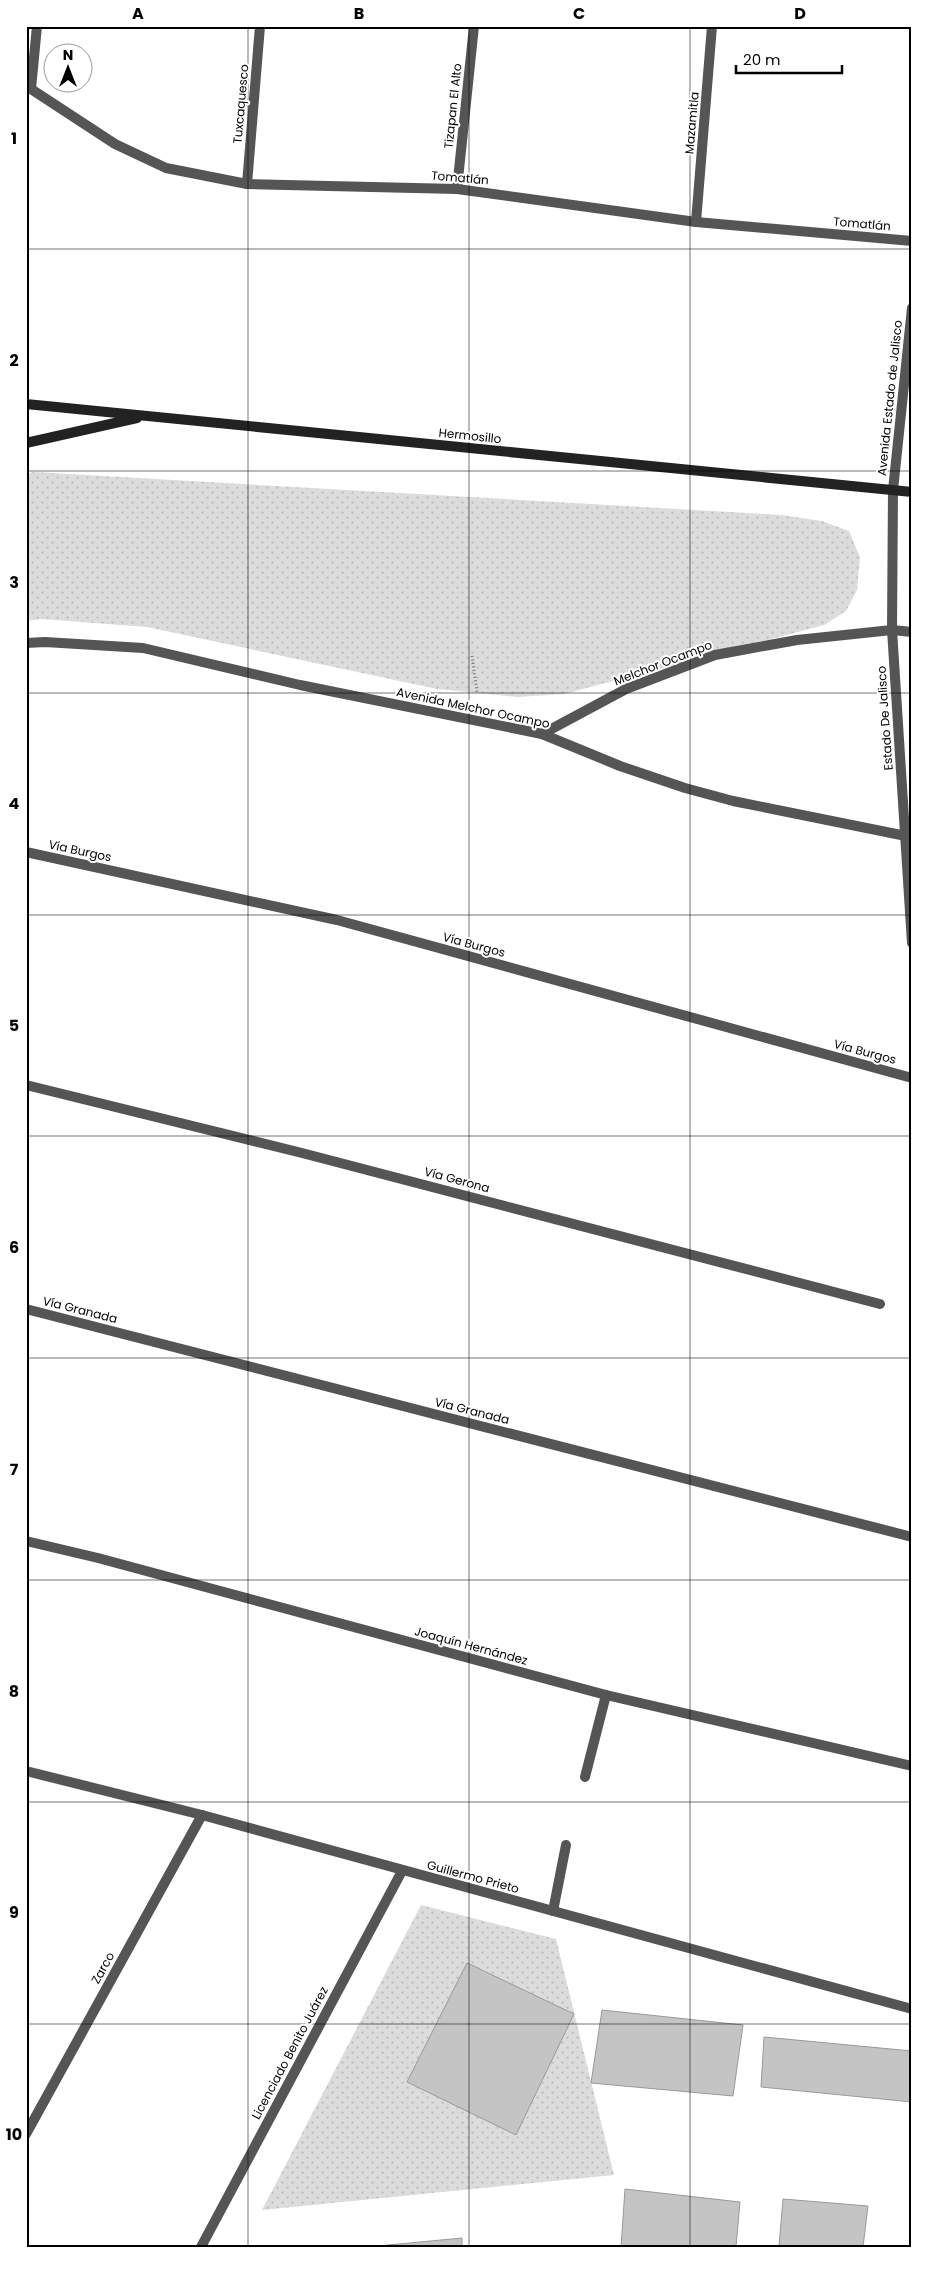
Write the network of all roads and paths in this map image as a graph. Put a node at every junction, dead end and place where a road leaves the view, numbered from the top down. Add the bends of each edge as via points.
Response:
1 (37, 26) edge
2 (260, 26) edge
3 (474, 26) edge
4 (712, 26) edge
5 (29, 89) edge
6 (247, 184) junction
7 (457, 189) junction
8 (696, 222) junction
9 (912, 241) edge
10 (912, 308) edge
11 (26, 404) edge
12 (146, 416) junction
13 (26, 443) edge
14 (893, 490) junction
15 (912, 492) edge
16 (892, 630) junction
17 (912, 632) edge
18 (26, 643) edge
19 (472, 656) dead end
20 (477, 692) dead end
21 (542, 734) junction
22 (906, 836) junction
23 (26, 852) edge
24 (912, 943) edge
25 (912, 1078) edge
26 (26, 1085) edge
27 (880, 1304) dead end
28 (26, 1309) edge
29 (912, 1537) edge
30 (26, 1541) edge
31 (606, 1695) junction
32 (912, 1766) edge
33 (26, 1771) edge
34 (585, 1777) dead end
35 (202, 1815) junction
36 (566, 1845) dead end
37 (402, 1871) junction
38 (553, 1912) junction
39 (912, 2009) edge
40 (26, 2134) edge
41 (201, 2247) edge

1 - 5 street
2 - 6 street, Tuxcaquesco
3 - 7 street, Tizapan El Alto
4 - 8 street, Mazamitla
5 - 6 street, Tomatlán via 115,144 166,168
6 - 7 street, Tomatlán
7 - 8 street, Tomatlán
8 - 9 street, Tomatlán
10 - 14 street, Avenida Estado de Jalisco
11 - 12 street, Hermosillo
12 - 13 street
12 - 14 street, Hermosillo
14 - 15 street, Hermosillo
14 - 16 street, Estado De Jalisco
16 - 17 street, Melchor Ocampo
16 - 21 street, Melchor Ocampo via 796,640 715,655 626,689
16 - 22 street, Estado De Jalisco
18 - 21 street, Avenida Melchor Ocampo via 143,648 300,685
19 - 20 path
21 - 22 street, Avenida Melchor Ocampo via 620,766 717,797
22 - 24 street, Estado De Jalisco
23 - 25 street, Vía Burgos via 337,920
26 - 27 street, Vía Gerona via 302,1152
28 - 29 street, Vía Granada
30 - 31 street, Joaquín Hernández
31 - 32 street, Joaquín Hernández
31 - 34 street
33 - 35 street, Guillermo Prieto
35 - 37 street, Guillermo Prieto
35 - 40 street, Zarco
36 - 38 street
37 - 38 street, Guillermo Prieto
37 - 41 street, Licenciado Benito Juárez
38 - 39 street, Guillermo Prieto

